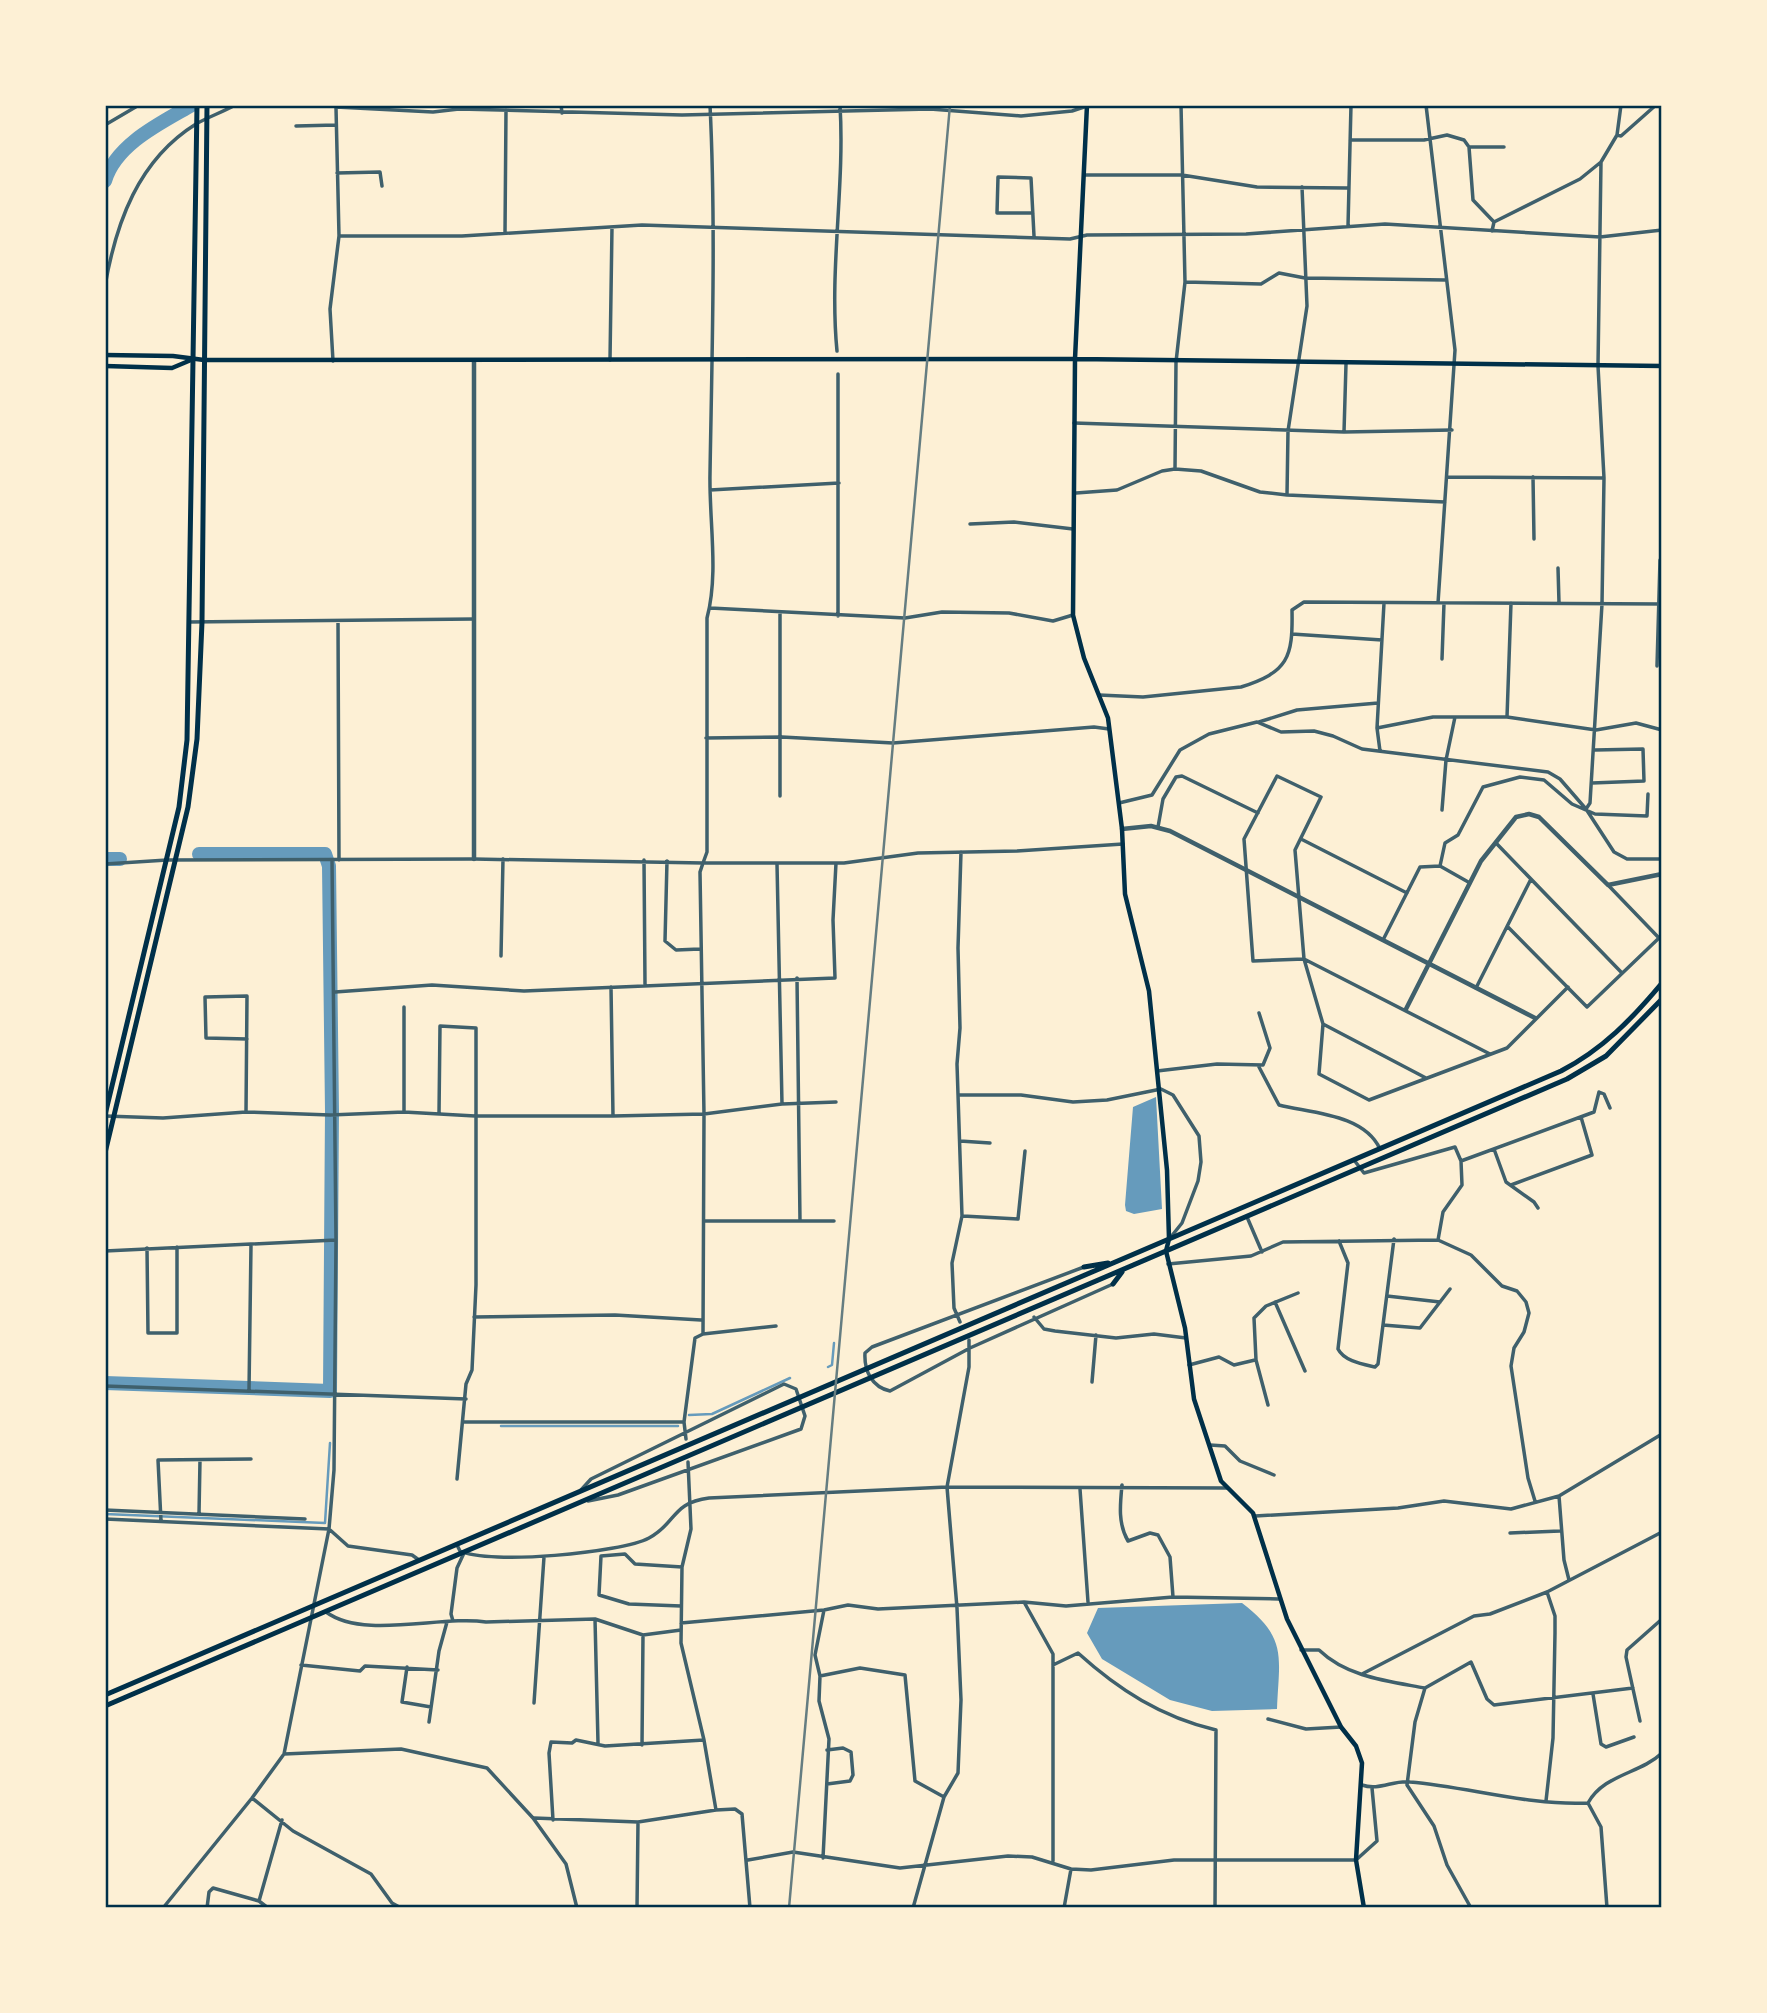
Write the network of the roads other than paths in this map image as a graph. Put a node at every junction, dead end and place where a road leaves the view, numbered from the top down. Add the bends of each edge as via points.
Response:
1 (139, 105) edge
2 (197, 105) edge
3 (207, 105) edge
4 (235, 105) edge
5 (561, 105) edge
6 (710, 105) edge
7 (840, 105) edge
8 (869, 105) edge
9 (1087, 105) edge
10 (1181, 105) edge
11 (1344, 105) edge
12 (1351, 105) edge
13 (1426, 105) edge
14 (1621, 105) edge
15 (1656, 105) edge
16 (336, 106) edge
17 (486, 107) edge
18 (930, 107) edge
19 (506, 110) junction
20 (840, 111) junction
21 (869, 111) junction
22 (562, 113) junction
23 (710, 113) junction
24 (206, 121) junction
25 (197, 123) junction
26 (105, 125) edge
27 (336, 125) junction
28 (296, 126) dead end
29 (1617, 135) junction
30 (1430, 138) junction
31 (1350, 140) junction
32 (1469, 147) junction
33 (1504, 147) dead end
34 (1601, 162) junction
35 (337, 173) junction
36 (1084, 175) junction
37 (1182, 175) junction
38 (382, 186) dead end
39 (1302, 187) junction
40 (1347, 188) junction
41 (1032, 213) junction
42 (1494, 222) junction
43 (1348, 226) junction
44 (612, 227) junction
45 (712, 227) junction
46 (1441, 227) junction
47 (839, 230) junction
48 (1302, 230) junction
49 (1662, 230) edge
50 (1492, 231) junction
51 (1184, 232) junction
52 (505, 233) junction
53 (339, 236) junction
54 (1034, 237) junction
55 (1079, 237) junction
56 (1600, 237) junction
57 (1305, 278) junction
58 (1446, 280) junction
59 (1185, 282) junction
60 (105, 286) edge
61 (837, 351) dead end
62 (105, 355) edge
63 (1075, 359) junction
64 (192, 360) junction
65 (204, 360) junction
66 (610, 360) junction
67 (712, 360) junction
68 (333, 361) junction
69 (474, 361) junction
70 (1176, 362) junction
71 (1299, 363) junction
72 (1346, 364) junction
73 (1455, 365) junction
74 (105, 366) edge
75 (1598, 366) junction
76 (1662, 366) edge
77 (838, 373) dead end
78 (1074, 423) junction
79 (1175, 426) junction
80 (1452, 430) junction
81 (1288, 431) junction
82 (1344, 432) junction
83 (1175, 469) junction
84 (1447, 477) junction
85 (1533, 477) junction
86 (1604, 478) junction
87 (839, 484) junction
88 (710, 490) junction
89 (1076, 493) junction
90 (1287, 495) junction
91 (1445, 502) junction
92 (970, 524) dead end
93 (1075, 529) junction
94 (1534, 539) dead end
95 (1660, 561) edge
96 (1558, 568) dead end
97 (1384, 603) junction
98 (1438, 603) junction
99 (1444, 603) junction
100 (1511, 603) junction
101 (1559, 603) junction
102 (1602, 604) junction
103 (1661, 604) edge
104 (710, 608) junction
105 (780, 613) junction
106 (1073, 615) junction
107 (838, 616) junction
108 (474, 619) junction
109 (338, 620) junction
110 (189, 622) junction
111 (202, 622) junction
112 (1292, 634) junction
113 (1382, 639) junction
114 (1442, 659) dead end
115 (1657, 666) dead end
116 (1099, 695) junction
117 (1378, 703) junction
118 (1455, 717) junction
119 (1507, 717) junction
120 (1257, 722) junction
121 (1377, 727) junction
122 (1110, 729) junction
123 (1596, 730) junction
124 (1662, 730) edge
125 (782, 737) junction
126 (706, 738) junction
127 (1595, 750) junction
128 (1380, 751) junction
129 (1446, 760) junction
130 (1592, 783) junction
131 (1648, 794) dead end
132 (780, 796) dead end
133 (1119, 803) junction
134 (1586, 809) junction
135 (1442, 810) dead end
136 (1258, 813) junction
137 (1158, 827) junction
138 (1122, 829) junction
139 (1301, 839) junction
140 (1495, 842) junction
141 (1123, 844) junction
142 (961, 852) junction
143 (474, 859) junction
144 (503, 859) junction
145 (1662, 859) edge
146 (167, 860) junction
147 (332, 860) junction
148 (339, 860) junction
149 (644, 860) junction
150 (176, 861) junction
151 (667, 861) junction
152 (105, 863) edge
153 (703, 863) junction
154 (836, 863) junction
155 (777, 864) junction
156 (1440, 866) junction
157 (1245, 870) junction
158 (1662, 874) edge
159 (1531, 879) junction
160 (1469, 883) junction
161 (1608, 885) junction
162 (1406, 893) junction
163 (1299, 898) junction
164 (1508, 927) junction
165 (1383, 940) junction
166 (700, 949) junction
167 (501, 956) dead end
168 (1304, 959) junction
169 (1429, 964) junction
170 (1622, 973) junction
171 (780, 978) junction
172 (797, 978) junction
173 (701, 981) junction
174 (1662, 983) edge
175 (645, 984) junction
176 (611, 987) junction
177 (1568, 987) junction
178 (1476, 988) junction
179 (335, 992) junction
180 (1662, 999) edge
181 (404, 1007) dead end
182 (1406, 1009) junction
183 (1259, 1013) dead end
184 (1535, 1018) junction
185 (1323, 1024) junction
186 (247, 1039) junction
187 (1490, 1054) junction
188 (1259, 1067) junction
189 (1157, 1071) junction
190 (1427, 1079) junction
191 (1161, 1089) junction
192 (958, 1095) junction
193 (836, 1102) dead end
194 (782, 1104) junction
195 (799, 1104) junction
196 (1610, 1108) dead end
197 (246, 1112) junction
198 (404, 1112) junction
199 (439, 1114) junction
200 (704, 1114) junction
201 (333, 1115) junction
202 (105, 1116) edge
203 (114, 1116) junction
204 (475, 1116) junction
205 (612, 1116) junction
206 (1581, 1117) junction
207 (960, 1141) junction
208 (990, 1143) dead end
209 (1380, 1149) junction
210 (1494, 1149) junction
211 (1025, 1151) dead end
212 (105, 1153) edge
213 (1354, 1160) junction
214 (1461, 1161) junction
215 (1357, 1169) junction
216 (1511, 1185) junction
217 (1538, 1208) dead end
218 (962, 1216) junction
219 (1247, 1217) junction
220 (704, 1221) junction
221 (800, 1221) junction
222 (834, 1221) dead end
223 (1394, 1239) junction
224 (336, 1240) junction
225 (1169, 1240) junction
226 (1438, 1240) junction
227 (1339, 1241) junction
228 (251, 1245) junction
229 (177, 1247) junction
230 (148, 1248) junction
231 (105, 1251) edge
232 (1166, 1251) junction
233 (1262, 1252) junction
234 (1115, 1262) junction
235 (1168, 1264) junction
236 (1084, 1267) joint
237 (1124, 1269) junction
238 (1113, 1284) joint
239 (1450, 1289) dead end
240 (1298, 1293) dead end
241 (1387, 1296) junction
242 (1275, 1302) junction
243 (1441, 1302) junction
244 (957, 1316) junction
245 (474, 1317) junction
246 (1034, 1317) junction
247 (701, 1320) junction
248 (960, 1322) dead end
249 (1383, 1325) junction
250 (776, 1326) dead end
251 (703, 1334) junction
252 (1096, 1335) junction
253 (1186, 1338) junction
254 (969, 1340) dead end
255 (970, 1348) junction
256 (1256, 1360) junction
257 (1189, 1365) junction
258 (1305, 1371) dead end
259 (1092, 1382) dead end
260 (105, 1386) edge
261 (249, 1391) junction
262 (334, 1394) junction
263 (466, 1399) junction
264 (1268, 1405) dead end
265 (464, 1422) junction
266 (684, 1422) junction
267 (684, 1433) junction
268 (1662, 1434) edge
269 (686, 1439) dead end
270 (1210, 1445) junction
271 (251, 1459) dead end
272 (200, 1460) junction
273 (688, 1462) dead end
274 (687, 1469) junction
275 (1274, 1475) dead end
276 (457, 1479) dead end
277 (1122, 1485) junction
278 (947, 1487) junction
279 (1228, 1488) junction
280 (1080, 1489) junction
281 (580, 1492) junction
282 (1559, 1496) junction
283 (583, 1501) junction
284 (689, 1501) junction
285 (1535, 1502) junction
286 (105, 1510) edge
287 (126, 1511) junction
288 (160, 1513) junction
289 (199, 1514) junction
290 (232, 1516) junction
291 (1255, 1516) junction
292 (298, 1518) junction
293 (105, 1519) edge
294 (305, 1519) dead end
295 (125, 1520) junction
296 (161, 1521) junction
297 (195, 1522) junction
298 (202, 1522) junction
299 (232, 1523) junction
300 (298, 1526) junction
301 (329, 1529) junction
302 (1560, 1531) junction
303 (1510, 1532) dead end
304 (1662, 1532) edge
305 (460, 1550) junction
306 (544, 1557) junction
307 (420, 1561) junction
308 (682, 1567) junction
309 (1569, 1580) junction
310 (1547, 1592) junction
311 (1173, 1597) junction
312 (1279, 1599) junction
313 (1024, 1602) junction
314 (1088, 1602) junction
315 (681, 1606) junction
316 (313, 1607) junction
317 (957, 1608) junction
318 (824, 1610) junction
319 (324, 1611) junction
320 (309, 1619) junction
321 (596, 1619) junction
322 (1662, 1619) edge
323 (541, 1620) junction
324 (453, 1621) junction
325 (447, 1622) junction
326 (681, 1623) junction
327 (681, 1630) junction
328 (643, 1635) junction
329 (1301, 1650) junction
330 (301, 1665) junction
331 (1053, 1665) junction
332 (407, 1667) junction
333 (438, 1670) junction
334 (1362, 1675) junction
335 (820, 1676) junction
336 (1425, 1688) junction
337 (1633, 1688) junction
338 (1593, 1694) junction
339 (105, 1695) edge
340 (1554, 1699) junction
341 (534, 1703) dead end
342 (105, 1706) edge
343 (432, 1707) junction
344 (1268, 1719) dead end
345 (1640, 1721) dead end
346 (429, 1722) dead end
347 (1340, 1727) junction
348 (1634, 1737) dead end
349 (705, 1740) junction
350 (598, 1743) junction
351 (642, 1745) junction
352 (827, 1750) junction
353 (284, 1754) junction
354 (1662, 1754) edge
355 (1406, 1782) junction
356 (827, 1784) junction
357 (1362, 1785) junction
358 (1372, 1788) junction
359 (944, 1797) junction
360 (252, 1798) junction
361 (1546, 1801) junction
362 (1588, 1802) junction
363 (716, 1810) junction
364 (533, 1818) junction
365 (282, 1820) junction
366 (553, 1820) junction
367 (638, 1822) junction
368 (822, 1858) junction
369 (748, 1860) junction
370 (1356, 1860) junction
371 (1053, 1861) junction
372 (1217, 1861) junction
373 (923, 1867) junction
374 (1071, 1869) junction
375 (259, 1901) junction
376 (163, 1908) edge
377 (207, 1908) edge
378 (268, 1908) edge
379 (401, 1908) edge
380 (577, 1908) edge
381 (637, 1908) edge
382 (750, 1908) edge
383 (913, 1908) edge
384 (1064, 1908) edge
385 (1215, 1908) edge
386 (1364, 1908) edge
387 (1471, 1908) edge
388 (1607, 1908) edge

1 - 26 street
2 - 25 highway
3 - 24 highway
4 - 24 street
5 - 22 street
6 - 23 street
7 - 20 street
8 - 21 street
9 - 18 street via 1021,116
9 - 36 main road
10 - 37 street
11 - 12 street
12 - 31 street
13 - 30 street
14 - 29 street
15 - 29 street
16 - 17 street via 433,112
16 - 27 street
17 - 19 street
18 - 21 street
19 - 22 street
19 - 52 street
20 - 21 street
20 - 23 street
20 - 47 street
22 - 23 street
23 - 45 street
24 - 25 street
24 - 65 highway
25 - 60 street via 159,155 133,191 113,239
25 - 64 highway
27 - 28 street
27 - 35 street
29 - 34 street
30 - 31 street
30 - 32 street via 1452,135
30 - 46 street
31 - 40 street
32 - 33 street
32 - 42 street via 1473,200
34 - 42 street via 1580,179
34 - 56 street
35 - 38 street via 380,172
35 - 53 street
36 - 37 street
36 - 55 main road
37 - 39 street via 1257,187
37 - 51 street
39 - 40 street
39 - 48 street
40 - 43 street
41 - 41 street via 997,213 998,177 1031,178
41 - 54 street
42 - 50 street
43 - 46 street
43 - 48 street
44 - 45 street
44 - 52 street
44 - 66 street
45 - 47 street
45 - 67 street
46 - 50 street
46 - 58 street
47 - 54 street
47 - 61 street via 833,307
48 - 51 street
48 - 57 street
49 - 56 street
50 - 56 street
51 - 55 street
51 - 59 street
52 - 53 street
53 - 68 street via 330,309
54 - 55 street
55 - 63 main road
56 - 75 street
57 - 58 street
57 - 59 street via 1279,273 1261,284
57 - 71 street via 1307,306
58 - 73 street
59 - 70 street
62 - 64 main road via 173,355
63 - 67 main road
63 - 70 main road
63 - 78 main road
64 - 65 main road
64 - 74 main road via 172,368
64 - 110 highway
65 - 68 main road
65 - 111 highway
66 - 67 main road
66 - 69 main road
67 - 88 street
68 - 69 main road
69 - 108 street
70 - 71 main road
70 - 79 street
71 - 72 main road
71 - 81 street
72 - 73 main road
72 - 82 street
73 - 75 main road
73 - 80 street
75 - 76 main road
75 - 86 street
77 - 87 street
78 - 79 street
78 - 89 main road
79 - 81 street
79 - 83 street
80 - 82 street
80 - 84 street
81 - 82 street
81 - 90 street
83 - 89 street via 1117,490
83 - 90 street via 1200,471 1260,492
84 - 85 street
84 - 91 street
85 - 86 street
85 - 94 street
86 - 102 street
87 - 88 street
87 - 107 street
88 - 104 street
89 - 93 main road
90 - 91 street
91 - 98 street
92 - 93 street via 1014,522
93 - 106 main road
95 - 103 street
96 - 101 street
97 - 98 street
97 - 112 street via 1304,602 1292,610
97 - 113 street
98 - 99 street
99 - 100 street
99 - 114 street
100 - 101 street
100 - 119 street
101 - 102 street
102 - 103 street
102 - 123 street
103 - 115 street
104 - 105 street
104 - 126 street
105 - 107 street
105 - 125 street
106 - 107 street via 1053,621 1009,612 942,612 905,618
106 - 116 main road
108 - 109 street
108 - 143 street
109 - 111 street
109 - 148 street
110 - 111 street
110 - 146 highway via 187,740
111 - 150 highway via 197,739
112 - 113 street
112 - 116 street via 1282,667 1241,687 1143,697
113 - 117 street
116 - 122 main road
117 - 120 street via 1297,710
117 - 121 street
118 - 119 street
118 - 121 street
118 - 129 street
119 - 123 street
120 - 128 street via 1281,732 1314,731
120 - 133 street via 1209,734 1180,750 1152,795
121 - 128 street
122 - 125 street via 1094,726 893,743
122 - 133 main road
123 - 124 street via 1636,723
123 - 127 street
125 - 126 street
125 - 132 street
126 - 153 street via 707,852
127 - 130 street
127 - 130 street via 1643,749 1644,781
128 - 129 street
129 - 134 street via 1548,772
129 - 135 street
130 - 134 street
131 - 134 street via 1647,816 1595,814
133 - 138 main road
134 - 145 street via 1614,852 1627,859
134 - 156 street via 1572,804 1544,780 1520,776 1483,787 1458,835 1445,843
136 - 137 street via 1182,776 1176,777 1163,800
136 - 139 street via 1277,776 1321,797
136 - 157 street via 1244,839
137 - 138 street
137 - 157 street
138 - 141 main road
139 - 162 street
139 - 163 street via 1295,850
140 - 159 street
140 - 160 street
140 - 161 street via 1516,817 1539,817
141 - 142 street
141 - 189 main road via 1125,894 1149,991
142 - 154 street
142 - 192 street
143 - 144 street
143 - 148 street
144 - 149 street
144 - 167 street
146 - 150 street
146 - 152 street
146 - 202 highway
147 - 148 street
147 - 150 street
147 - 179 street
149 - 151 street
149 - 175 street
150 - 203 highway
151 - 153 street
151 - 166 street via 665,941 676,950
153 - 155 street
153 - 166 street
154 - 155 street
154 - 172 street via 835,978
155 - 171 street
156 - 160 street
156 - 162 street via 1420,867
157 - 163 street
157 - 168 street via 1252,961
158 - 161 street
159 - 164 street
159 - 170 street
160 - 169 street
161 - 170 street via 1659,938
162 - 165 street
163 - 165 street
163 - 168 street
164 - 177 street
164 - 178 street
165 - 169 street
166 - 173 street
168 - 182 street
168 - 185 street
169 - 178 street
169 - 182 street
170 - 177 street via 1587,1007
171 - 172 street
171 - 173 street
171 - 194 street
172 - 195 street
173 - 175 street
173 - 200 street
174 - 209 highway via 1632,1019 1584,1059
175 - 176 street
176 - 179 street via 524,990 432,985
176 - 205 street
177 - 184 street
178 - 184 street
179 - 201 street
180 - 215 highway via 1638,1027 1587,1069
181 - 198 street
182 - 187 street
183 - 188 street via 1270,1048
184 - 187 street via 1507,1048
185 - 190 street
185 - 190 street via 1319,1074 1369,1100
186 - 186 street via 247,996 205,998 206,1038
186 - 197 street
187 - 190 street
188 - 189 street via 1217,1065
188 - 209 street via 1279,1105 1354,1122
189 - 191 main road
191 - 192 street via 1073,1102 1021,1095
191 - 225 main road
191 - 225 street via 1173,1095 1194,1125 1201,1162 1182,1223
192 - 207 street
193 - 195 street
194 - 195 street
194 - 200 street
195 - 221 street
196 - 206 street via 1599,1092 1594,1112
197 - 201 street
197 - 203 street
198 - 199 street
198 - 201 street
199 - 204 street
199 - 204 street via 440,1026 477,1027
200 - 205 street
200 - 220 street
201 - 224 street
202 - 203 street
203 - 212 highway
204 - 205 street
204 - 245 street
206 - 210 street
206 - 216 street via 1592,1155
207 - 208 street
207 - 218 street
209 - 213 highway
210 - 214 street
210 - 216 street
211 - 218 street via 1018,1219
213 - 215 street
213 - 225 highway
214 - 215 street via 1455,1147 1364,1173
214 - 226 street via 1462,1185 1443,1212
215 - 219 highway
216 - 217 street
218 - 244 street via 952,1263
219 - 232 highway
219 - 233 street
220 - 221 street
220 - 247 street
221 - 222 street
223 - 226 street
223 - 227 street
223 - 241 street
224 - 228 street
224 - 262 street
225 - 232 main road
225 - 234 highway
226 - 285 street via 1471,1255 1526,1302 1529,1313 1511,1366
227 - 233 street via 1283,1242
227 - 249 street via 1348,1263 1340,1354 1375,1367
228 - 229 street
228 - 261 street
229 - 230 street
229 - 230 street via 177,1333 148,1333
230 - 231 street
232 - 235 main road
232 - 237 highway
233 - 235 street
234 - 236 highway
234 - 281 highway
235 - 253 main road
236 - 244 street
237 - 238 highway
237 - 283 highway
238 - 246 street
239 - 243 street
240 - 242 street
241 - 243 street
241 - 249 street
242 - 256 street via 1254,1318
242 - 258 street
243 - 249 street via 1420,1328
244 - 248 street
244 - 255 street via 872,1347 865,1353 865,1363 878,1389 890,1391
245 - 247 street via 615,1315
245 - 263 street
246 - 252 street via 1044,1329
246 - 255 street
247 - 251 street
250 - 251 street
251 - 266 street via 695,1338
252 - 253 street
252 - 259 street
253 - 257 main road
254 - 255 street
255 - 278 street
256 - 257 street via 1234,1366 1219,1357
256 - 264 street
257 - 270 main road via 1194,1399
260 - 261 street
261 - 262 street
262 - 263 street
262 - 301 street
263 - 265 street
265 - 266 street
265 - 276 street
266 - 267 street
267 - 269 street
267 - 274 street via 784,1384 796,1389 805,1416 801,1429
267 - 281 street via 591,1479
268 - 282 street
270 - 275 street via 1224,1446 1240,1461
270 - 279 main road
271 - 272 street
272 - 288 street via 158,1460
272 - 289 street
273 - 274 street
274 - 283 street via 599,1501
274 - 284 street
277 - 279 street
277 - 280 street
277 - 311 street via 1119,1511 1124,1534 1128,1541 1150,1533 1158,1535 1170,1557
278 - 280 street
278 - 284 street
278 - 317 street
279 - 291 main road
280 - 314 street
281 - 305 highway
282 - 285 street
282 - 302 street
283 - 305 highway
284 - 306 street via 638,1543
284 - 308 street via 691,1530
285 - 291 street via 1511,1508 1444,1501
286 - 287 street
287 - 288 street
287 - 295 street
288 - 289 street
288 - 296 street
289 - 290 street
289 - 297 street
289 - 298 street
290 - 292 street
290 - 299 street
291 - 312 main road
292 - 294 street
292 - 300 street
293 - 295 street
295 - 296 street
296 - 297 street
297 - 298 street
298 - 299 street
299 - 300 street
300 - 301 street
301 - 307 street via 348,1546 412,1555
301 - 316 street
302 - 303 street
302 - 309 street
304 - 309 street
305 - 306 street via 475,1557
305 - 307 highway
305 - 319 highway
305 - 324 street
306 - 323 street
307 - 316 highway
308 - 315 street
308 - 315 street via 635,1564 625,1554 601,1556 599,1595 629,1604
309 - 310 street
310 - 334 street via 1490,1615 1478,1614
310 - 340 street via 1555,1616
311 - 312 street
311 - 314 street
312 - 329 main road
313 - 314 street via 1066,1606
313 - 317 street
313 - 331 street via 1052,1654
315 - 326 street
316 - 320 street
316 - 339 highway
317 - 318 street via 848,1605
317 - 359 street via 958,1773
318 - 326 street
318 - 335 street via 815,1655
319 - 320 highway
319 - 325 street via 337,1620 396,1625
320 - 330 street
320 - 342 highway
321 - 323 street
321 - 328 street
321 - 350 street
322 - 337 street via 1628,1650
323 - 324 street
323 - 341 street
324 - 325 street
325 - 333 street
326 - 327 street
327 - 328 street
327 - 349 street via 683,1658
328 - 351 street
329 - 334 street via 1319,1650 1332,1663
329 - 347 main road
330 - 332 street via 360,1671 365,1666
330 - 353 street
331 - 371 street
331 - 372 street via 1078,1653 1111,1683 1158,1711 1216,1730
332 - 333 street
332 - 343 street via 402,1702
333 - 343 street
334 - 336 street
335 - 352 street
335 - 359 street via 860,1668 905,1675 915,1781
336 - 340 street via 1471,1662 1494,1705
336 - 355 street
337 - 338 street
337 - 345 street
338 - 340 street
338 - 348 street via 1601,1744 1606,1747
340 - 361 street
343 - 346 street
344 - 347 street via 1306,1729
347 - 357 main road via 1356,1746
349 - 351 street
349 - 363 street
350 - 351 street
350 - 366 street via 551,1742
352 - 356 street
352 - 356 street via 851,1752 853,1775 849,1781
353 - 360 street
353 - 364 street via 401,1749 487,1768
354 - 362 street via 1608,1781
355 - 358 street
355 - 361 street
355 - 387 street via 1434,1826 1447,1865
356 - 368 street
357 - 358 street
357 - 370 main road
358 - 370 street via 1377,1841
359 - 373 street
360 - 365 street
360 - 376 street
361 - 362 street
362 - 388 street via 1601,1827
363 - 367 street
363 - 369 street via 735,1809 742,1814
364 - 366 street
364 - 380 street via 566,1864
365 - 375 street
365 - 379 street via 371,1874
366 - 367 street
367 - 381 street
368 - 369 street via 793,1852
368 - 373 street
369 - 382 street
370 - 372 street
370 - 386 main road
371 - 373 street via 1009,1856
371 - 374 street
372 - 374 street
372 - 385 street
373 - 383 street
374 - 384 street
375 - 377 street via 213,1888
375 - 378 street

